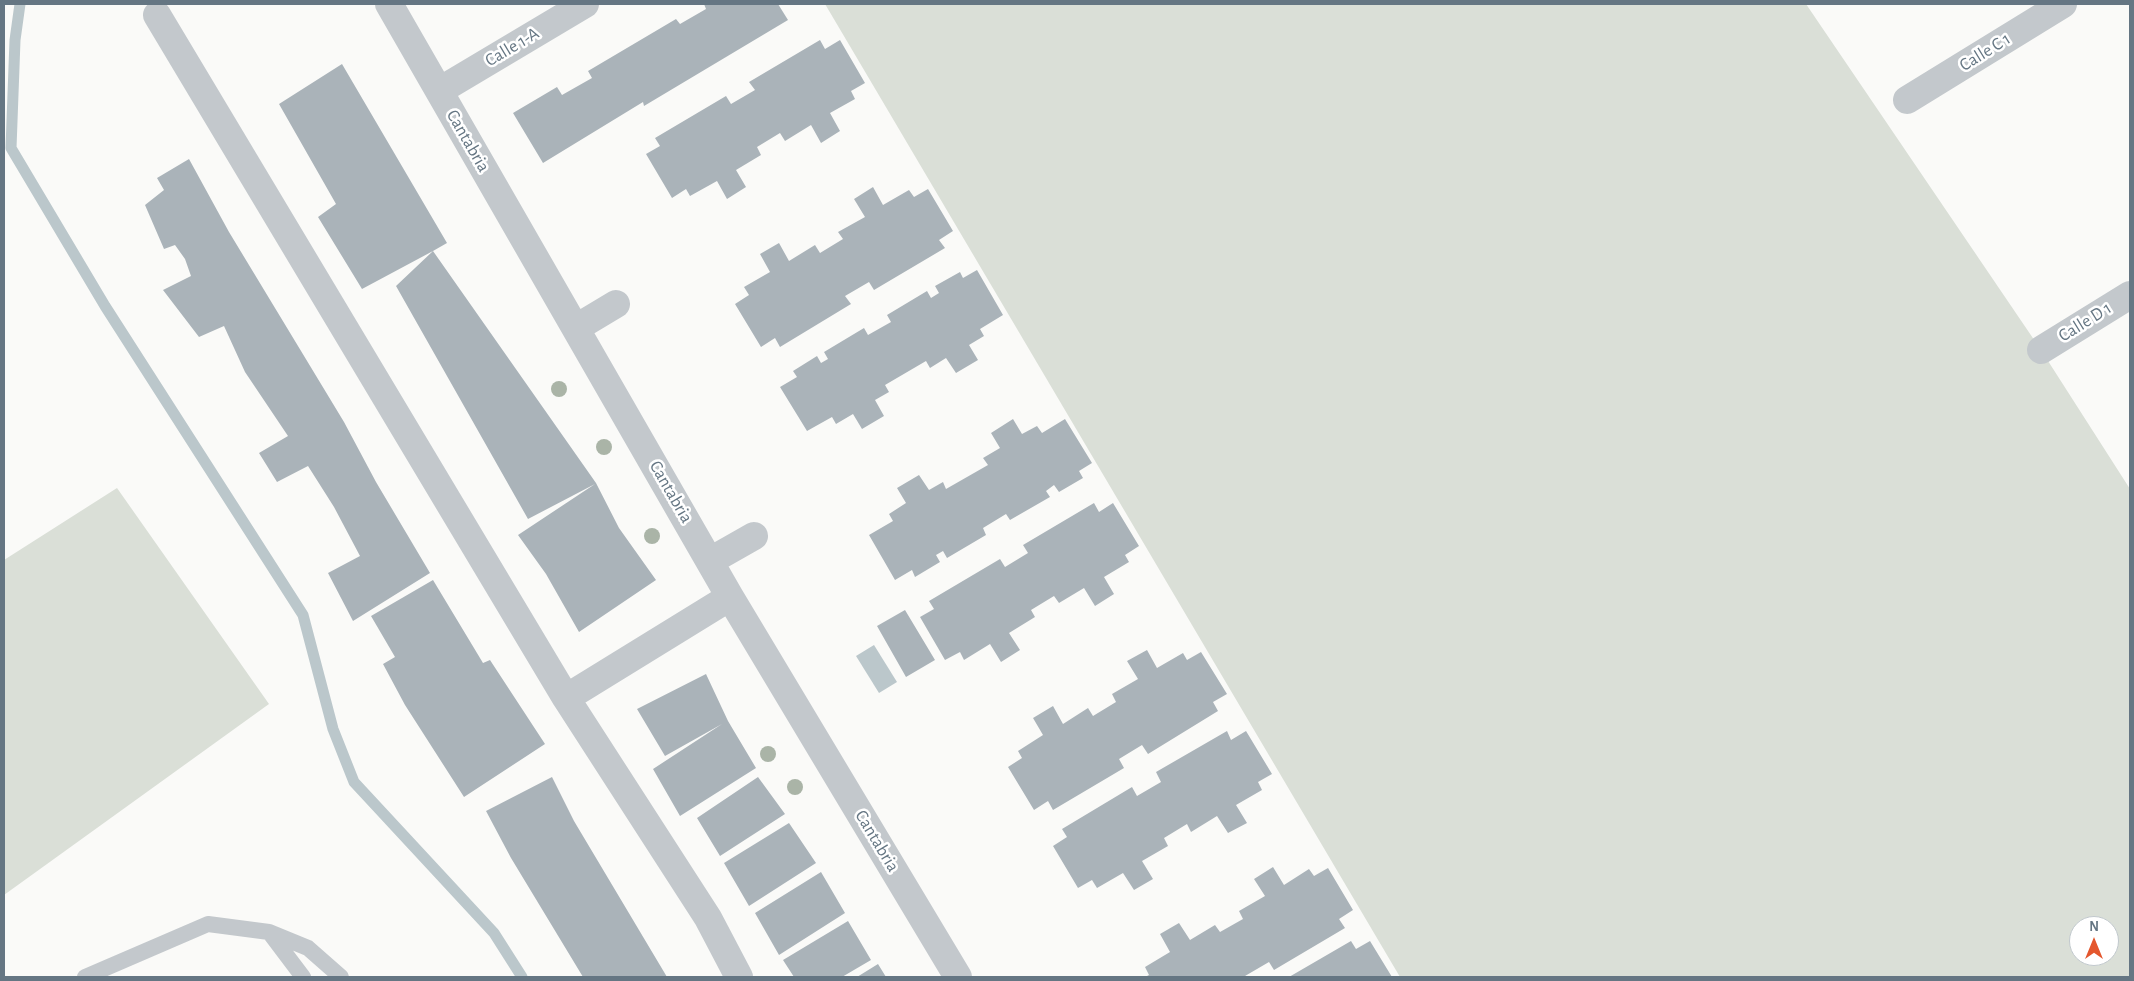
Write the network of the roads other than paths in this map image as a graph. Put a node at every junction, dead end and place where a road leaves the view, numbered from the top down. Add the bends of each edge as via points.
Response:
1 (389, 4) edge
2 (585, 4) edge
3 (2063, 4) edge
4 (157, 15) dead end
5 (439, 91) junction
6 (1907, 100) dead end
7 (2130, 295) edge
8 (616, 304) dead end
9 (576, 328) junction
10 (2041, 350) dead end
11 (754, 536) dead end
12 (710, 561) junction
13 (730, 597) junction
14 (566, 698) junction
15 (269, 932) junction
16 (85, 977) edge
17 (303, 977) edge
18 (341, 977) edge
19 (739, 977) edge
20 (958, 977) edge

1 - 5 street, Cantabria
2 - 5 street, Calle 1-A
3 - 6 street, Calle C 1
4 - 14 street
5 - 9 street, Cantabria
7 - 10 street, Calle D 1
8 - 9 street
9 - 12 street, Cantabria
11 - 12 street
12 - 13 street, Cantabria
13 - 14 street
13 - 20 street, Cantabria
14 - 19 street via 708,918
15 - 16 lane via 208,924
15 - 17 lane
15 - 18 lane via 308,948

